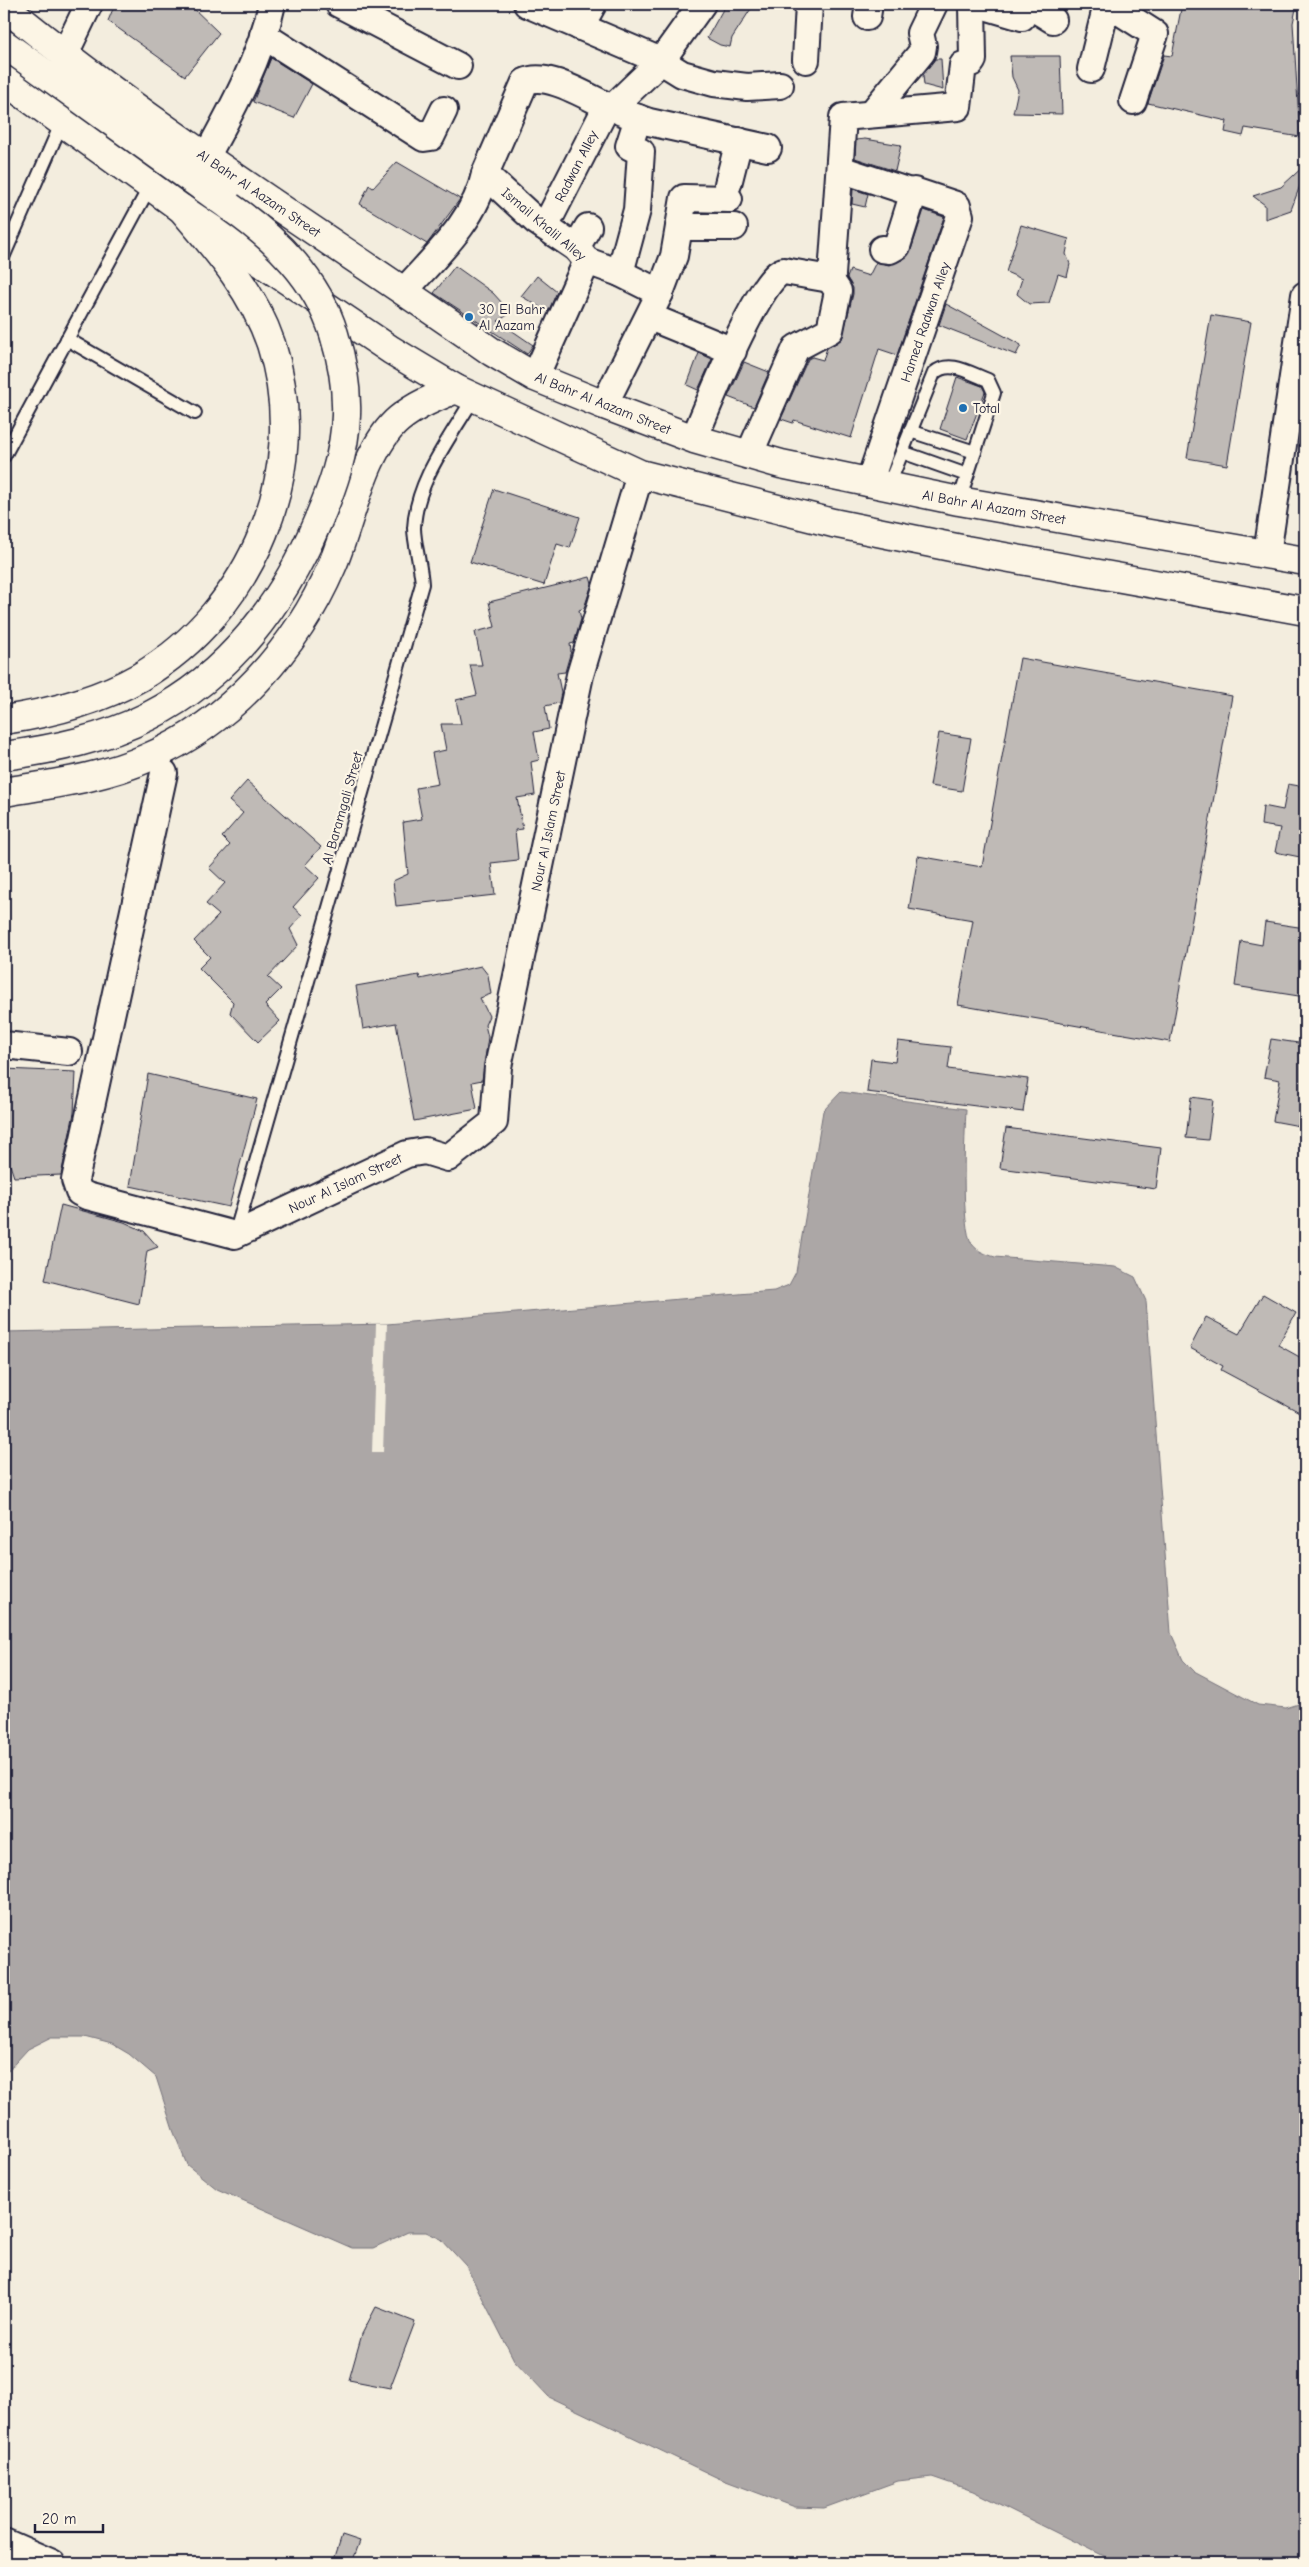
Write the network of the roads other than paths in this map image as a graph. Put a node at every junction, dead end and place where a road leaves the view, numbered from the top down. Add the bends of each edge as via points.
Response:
1 (89, 4) edge
2 (272, 4) edge
3 (339, 4) edge
4 (527, 4) edge
5 (593, 4) edge
6 (702, 4) edge
7 (809, 4) edge
8 (934, 4) edge
9 (972, 4) edge
10 (978, 4) edge
11 (1107, 4) edge
12 (4, 6) edge
13 (1025, 10) edge
14 (1053, 20) dead end
15 (580, 27) junction
16 (263, 35) junction
17 (4, 44) edge
18 (64, 56) junction
19 (806, 60) dead end
20 (661, 61) junction
21 (458, 66) dead end
22 (1091, 70) dead end
23 (4, 80) edge
24 (780, 85) dead end
25 (1133, 101) dead end
26 (609, 107) junction
27 (444, 110) dead end
28 (872, 113) junction
29 (638, 118) junction
30 (62, 122) junction
31 (739, 141) junction
32 (768, 148) dead end
33 (206, 157) junction
34 (840, 168) junction
35 (485, 174) junction
36 (150, 186) junction
37 (911, 193) junction
38 (182, 209) junction
39 (545, 227) junction
40 (679, 227) junction
41 (734, 227) dead end
42 (584, 245) junction
43 (882, 249) dead end
44 (4, 255) edge
45 (620, 273) junction
46 (830, 279) junction
47 (404, 291) junction
48 (660, 293) junction
49 (1305, 295) edge
50 (650, 317) junction
51 (67, 339) junction
52 (733, 351) junction
53 (535, 377) junction
54 (465, 393) junction
55 (604, 405) junction
56 (195, 413) dead end
57 (910, 431) junction
58 (694, 439) junction
59 (902, 452) junction
60 (975, 452) junction
61 (749, 455) junction
62 (4, 456) edge
63 (640, 474) junction
64 (967, 475) junction
65 (878, 485) junction
66 (959, 501) junction
67 (1266, 554) junction
68 (1305, 561) edge
69 (1305, 611) edge
70 (4, 720) edge
71 (4, 756) edge
72 (164, 773) dead end
73 (4, 792) edge
74 (4, 1045) edge
75 (69, 1052) dead end
76 (235, 1235) junction
77 (4, 2542) edge
78 (52, 2563) edge

1 - 18 street
2 - 16 street
3 - 21 street
4 - 15 street
5 - 15 street
6 - 20 street, Radwan Alley
7 - 19 street
8 - 28 street via 920,33 922,52
9 - 28 street via 973,60 963,65 958,107
10 - 13 street
11 - 22 street
11 - 25 street via 1155,34
12 - 18 main road, Al Bahr Al Aazam Street
13 - 14 street
15 - 20 street
16 - 27 street via 424,138 431,137
16 - 33 street via 255,61
17 - 71 main road, bridge via 264,231 293,260 316,295 333,332 343,373 346,414 341,456 330,496 304,553 256,630 224,663 189,692 151,716 110,734 66,746
18 - 33 main road, Al Bahr Al Aazam Street
20 - 24 street via 682,74 714,83 747,87
20 - 26 street, Radwan Alley
23 - 30 main road
26 - 29 street
26 - 35 street via 549,80 534,77 525,82
26 - 39 street, Radwan Alley
28 - 34 street via 843,117
29 - 31 street
29 - 45 street via 629,146 640,151 637,210
30 - 36 main road
30 - 44 lane
31 - 32 street
31 - 40 street via 729,192 684,198
33 - 47 main road, Al Bahr Al Aazam Street
34 - 37 street, Hamed Radwan Alley
34 - 46 street via 826,229
35 - 39 street, Ismail Khalil Alley
35 - 47 street via 482,189 470,212
36 - 38 main road
36 - 51 lane
37 - 43 street via 913,199 897,246 890,250
37 - 65 street, Hamed Radwan Alley via 914,191 953,204 960,216
38 - 54 main road via 391,350
38 - 70 main road via 230,266 254,303 271,344 284,432 280,476 269,519 252,560 222,606 184,645 140,677 91,700 39,715
39 - 42 street, Ismail Khalil Alley
40 - 41 street
40 - 48 street via 674,256
42 - 45 street, Ismail Khalil Alley
42 - 53 street
45 - 48 street, Ismail Khalil Alley
46 - 52 street via 779,271 754,304
46 - 61 street via 838,291 830,330 796,348
47 - 53 main road, Al Bahr Al Aazam Street via 492,352
48 - 50 street
49 - 67 street
50 - 52 street
50 - 55 street
51 - 56 lane
51 - 62 lane
52 - 58 street
53 - 55 main road, Al Bahr Al Aazam Street
54 - 63 main road
54 - 73 main road via 424,402 398,420 378,444 332,567 280,654 241,696 196,733 146,759 93,775
54 - 76 lane, Al Baramgali Street via 416,506 414,530 422,584
55 - 58 main road, Al Bahr Al Aazam Street
57 - 59 lane
57 - 60 lane
57 - 60 lane via 934,372 951,366 988,380 993,387 994,393
58 - 61 main road, Al Bahr Al Aazam Street
59 - 64 lane
59 - 65 lane
60 - 64 lane
61 - 65 main road, Al Bahr Al Aazam Street
63 - 69 main road via 833,523
63 - 76 street, Nour Al Islam Street via 580,675 498,1067 494,1122 448,1158 425,1151 407,1154
64 - 66 lane
65 - 66 main road, Al Bahr Al Aazam Street
66 - 67 main road, Al Bahr Al Aazam Street
67 - 68 main road, Al Bahr Al Aazam Street
72 - 76 street via 75,1185 87,1196
74 - 75 street
77 - 78 street

